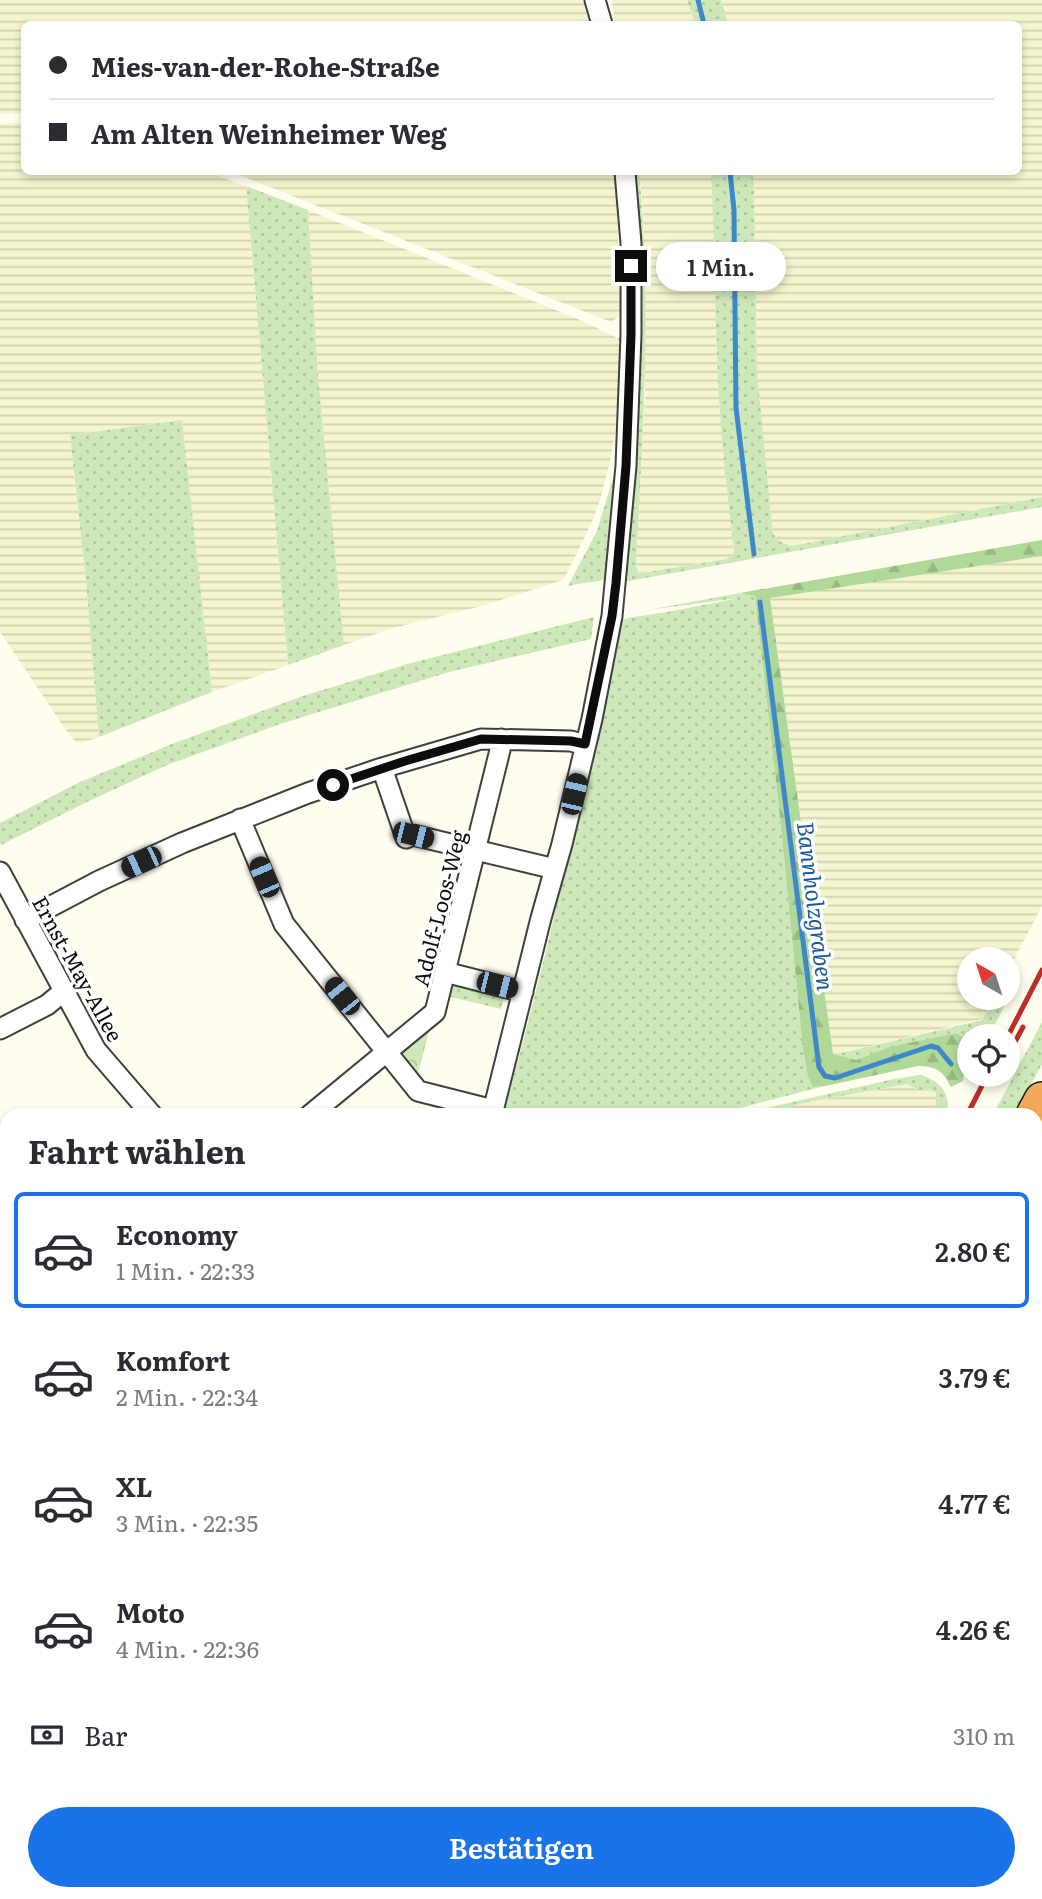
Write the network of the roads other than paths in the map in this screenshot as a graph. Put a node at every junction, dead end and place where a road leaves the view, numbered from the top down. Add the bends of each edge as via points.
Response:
1 (595, 0) edge
2 (601, 21) edge
3 (625, 175) edge
4 (501, 739) junction
5 (585, 744) junction
6 (382, 768) junction
7 (240, 819) junction
8 (476, 850) junction
9 (555, 869) junction
10 (0, 872) edge
11 (25, 920) junction
12 (445, 972) junction
13 (64, 991) junction
14 (523, 992) junction
15 (0, 1029) edge
16 (386, 1052) junction
17 (146, 1108) edge
18 (318, 1108) edge
19 (478, 1108) edge
20 (493, 1108) edge

1 - 2 street
3 - 5 street via 631,243 626,466 612,616
4 - 5 street
4 - 6 street via 464,743
4 - 8 street, Adolf-Loos-Weg
5 - 9 street
6 - 7 street
6 - 8 street via 406,838 413,835
7 - 11 street via 99,881
7 - 16 street via 284,924
8 - 9 street
8 - 12 street, Adolf-Loos-Weg
9 - 14 street
10 - 11 street, Ernst-May-Allee
11 - 13 street, Ernst-May-Allee
12 - 14 street
12 - 16 street, Adolf-Loos-Weg via 435,1012
13 - 15 street
13 - 17 street, Ernst-May-Allee via 96,1050
14 - 20 street
16 - 18 street, Adolf-Loos-Weg
16 - 19 street via 418,1091

